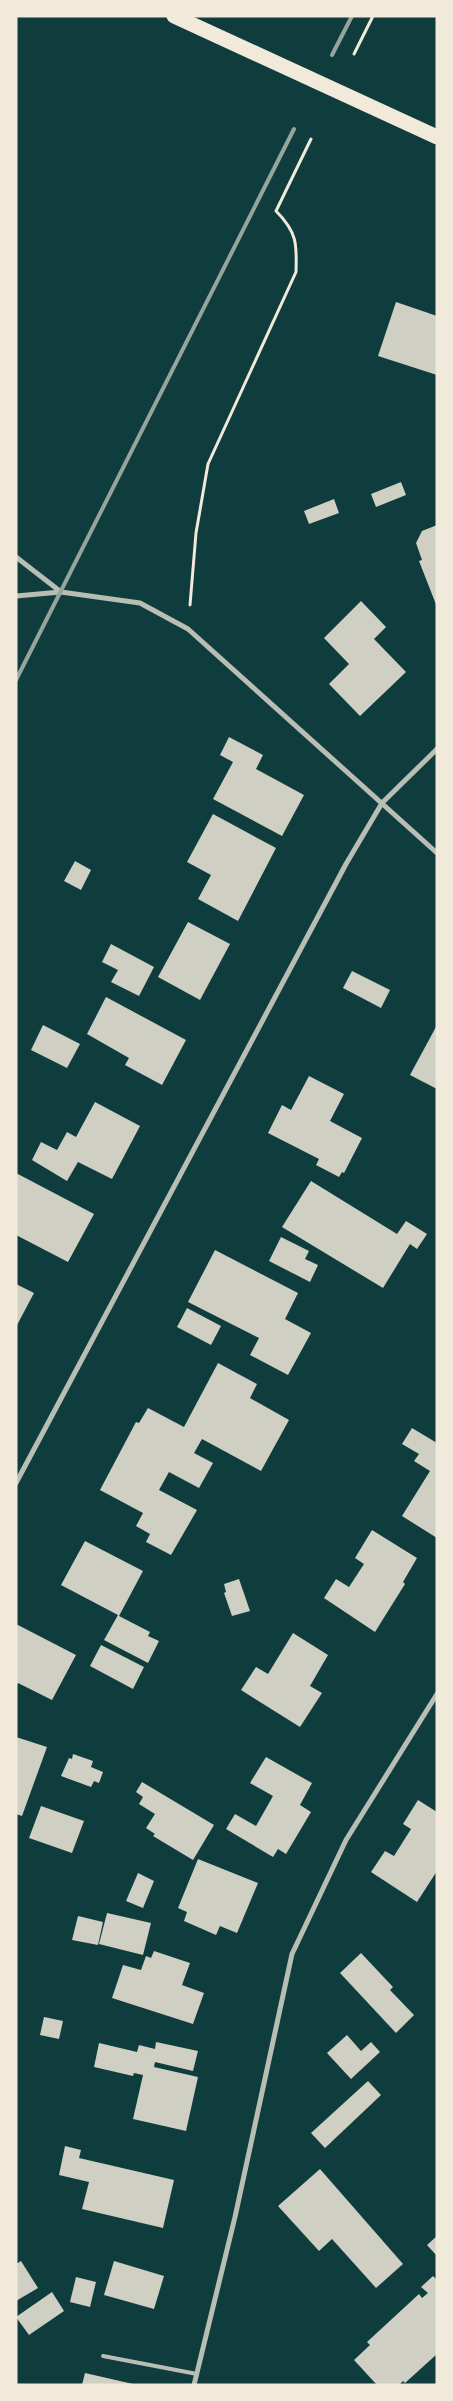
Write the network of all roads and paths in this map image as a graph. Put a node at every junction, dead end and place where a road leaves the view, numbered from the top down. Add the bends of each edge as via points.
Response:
1 (174, 16) edge
2 (373, 16) edge
3 (354, 54) dead end
4 (437, 137) edge
5 (311, 138) dead end
6 (16, 557) edge
7 (61, 592) junction
8 (16, 596) edge
9 (188, 629) junction
10 (437, 749) edge
11 (382, 802) junction
12 (437, 853) edge
13 (16, 1483) edge
14 (437, 1694) edge
15 (103, 2356) dead end
16 (197, 2374) junction
17 (194, 2385) edge

1 - 4 highway
2 - 3 path
5 - 9 path via 276,211 289,224 297,245 296,272 208,464 196,533
6 - 7 street
7 - 8 street
7 - 9 street via 140,603
9 - 11 street
10 - 11 street
11 - 12 street
11 - 13 street
14 - 16 street via 346,1840 292,1954
15 - 16 lane
16 - 17 street

